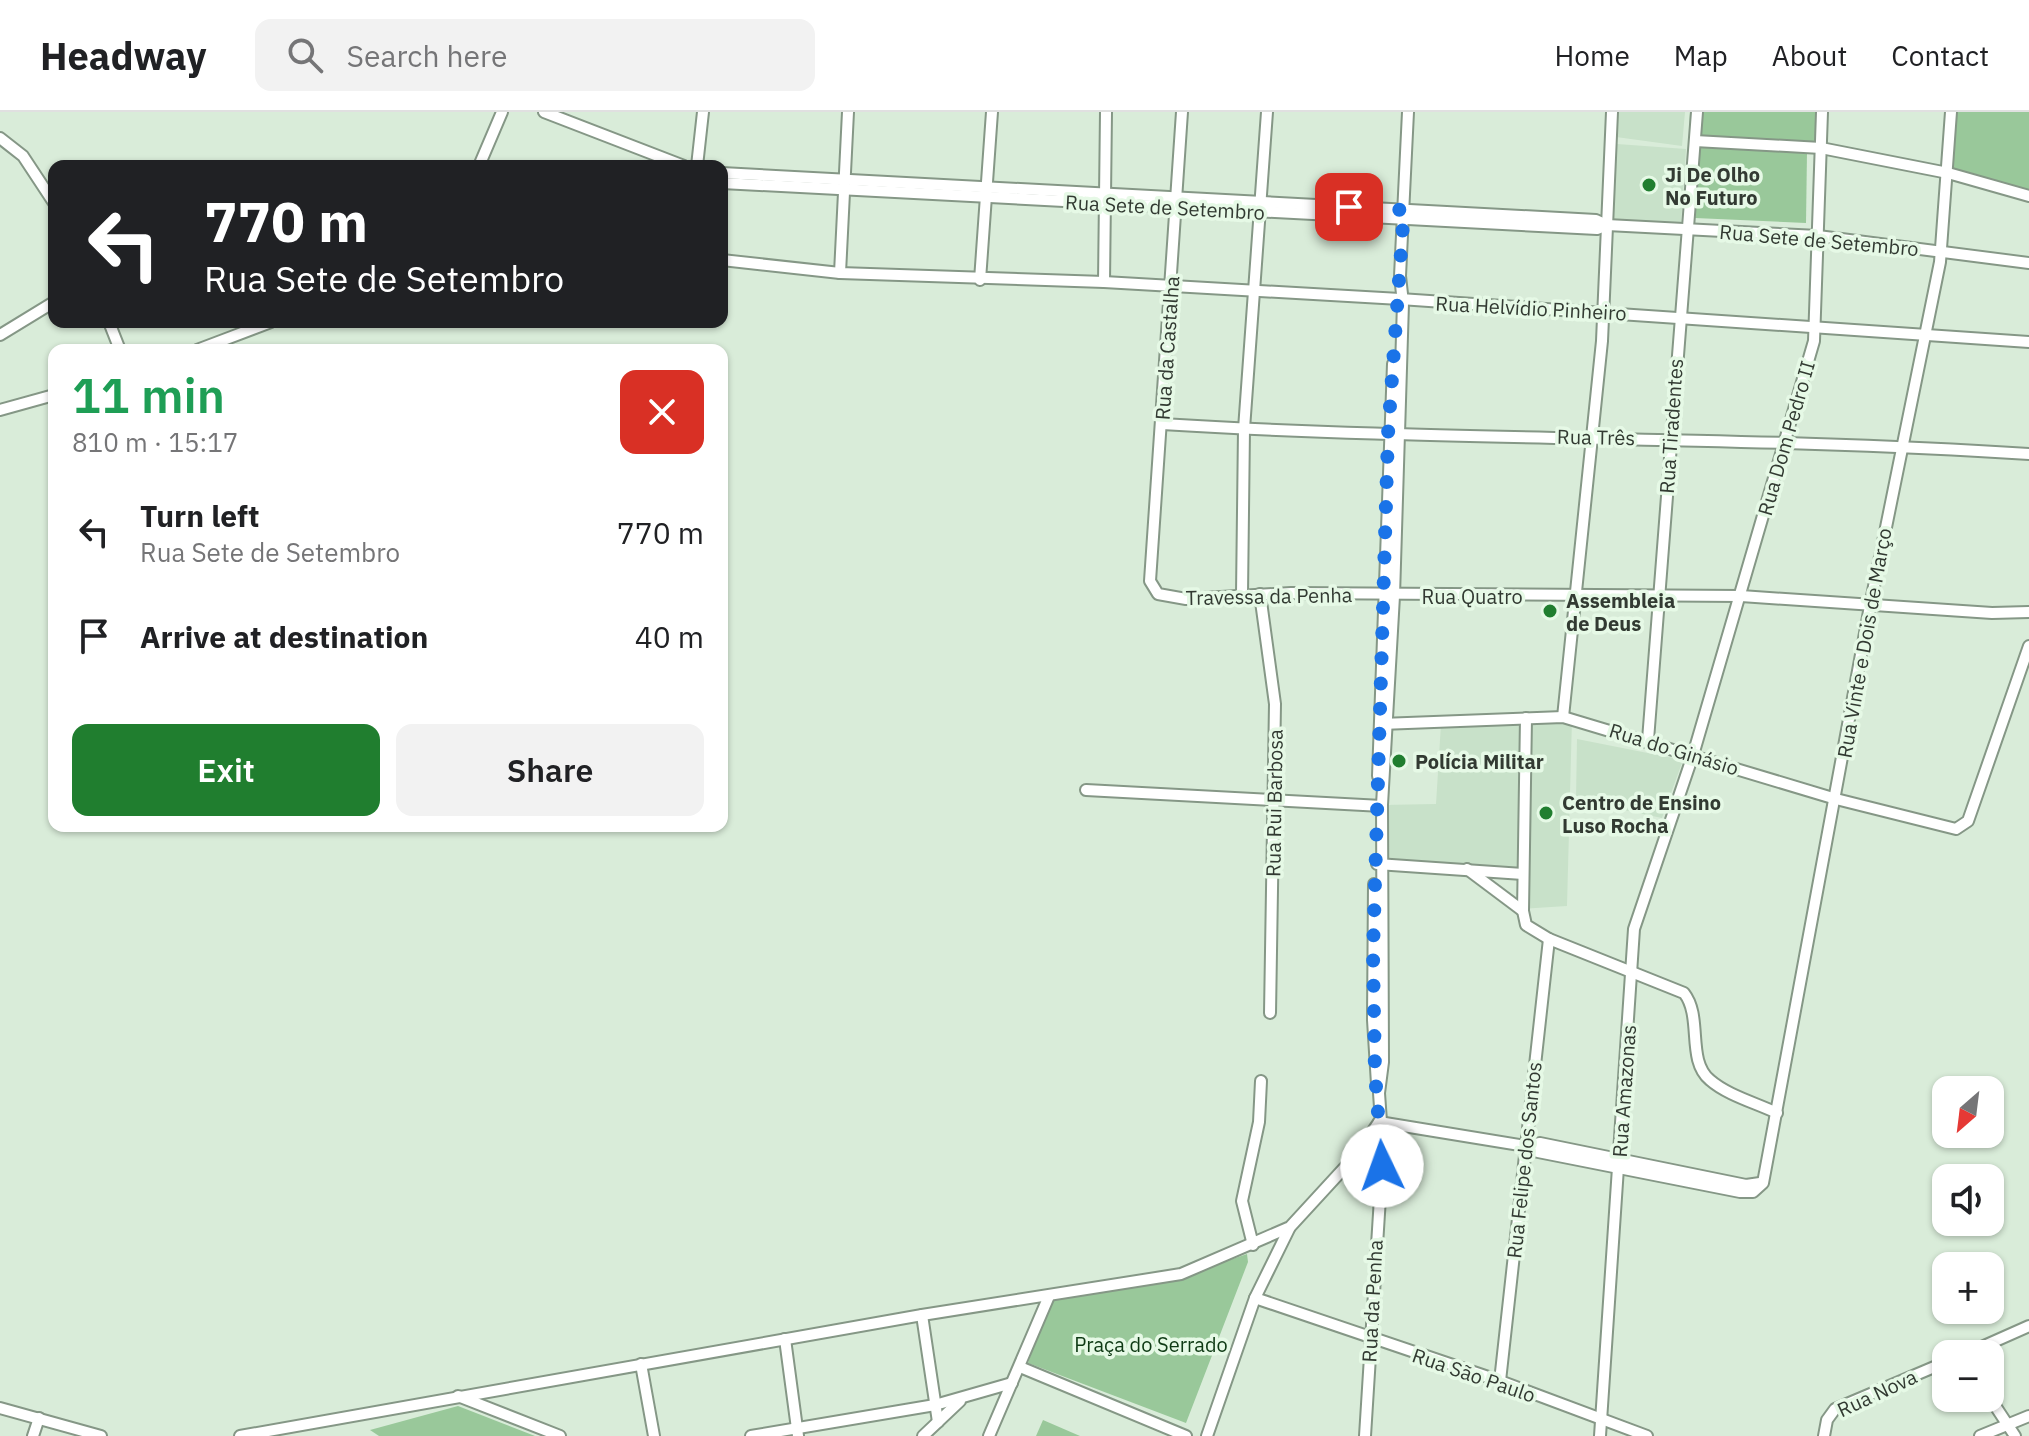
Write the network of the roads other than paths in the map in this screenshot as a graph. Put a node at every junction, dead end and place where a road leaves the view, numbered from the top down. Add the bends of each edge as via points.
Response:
1 (502, 112) edge
2 (544, 112) edge
3 (703, 112) edge
4 (848, 112) edge
5 (992, 112) edge
6 (1106, 112) edge
7 (1182, 112) edge
8 (1267, 112) edge
9 (1408, 112) edge
10 (1612, 112) edge
11 (1697, 112) edge
12 (1822, 112) edge
13 (1951, 112) edge
14 (0, 138) edge
15 (1695, 141) junction
16 (1821, 148) junction
17 (482, 160) edge
18 (668, 160) edge
19 (698, 160) edge
20 (1948, 173) junction
21 (728, 174) edge
22 (728, 183) edge
23 (846, 184) junction
24 (988, 191) junction
25 (48, 194) edge
26 (2029, 196) edge
27 (1106, 200) junction
28 (1178, 202) junction
29 (1259, 207) junction
30 (1404, 214) junction
31 (1607, 225) junction
32 (1688, 228) junction
33 (1818, 236) junction
34 (1942, 251) junction
35 (728, 261) edge
36 (2029, 263) edge
37 (840, 273) junction
38 (980, 280) junction
39 (1104, 282) junction
40 (1171, 288) junction
41 (1253, 293) junction
42 (1400, 299) junction
43 (48, 306) edge
44 (1604, 312) junction
45 (1679, 316) junction
46 (1816, 326) junction
47 (255, 328) edge
48 (1926, 334) junction
49 (0, 335) edge
50 (2029, 342) edge
51 (213, 344) edge
52 (48, 397) edge
53 (0, 410) edge
54 (1162, 424) junction
55 (1244, 429) junction
56 (1392, 434) junction
57 (1594, 436) junction
58 (1670, 438) junction
59 (1786, 441) junction
60 (1901, 446) junction
61 (2029, 454) edge
62 (1150, 584) joint
63 (1242, 594) junction
64 (1260, 594) junction
65 (1578, 595) junction
66 (1389, 596) junction
67 (1661, 596) junction
68 (1741, 596) junction
69 (1870, 606) junction
70 (2029, 612) edge
71 (2029, 646) edge
72 (2024, 678) edge
73 (1563, 717) junction
74 (1526, 718) junction
75 (1384, 724) junction
76 (1648, 740) junction
77 (1693, 755) junction
78 (1086, 790) dead end
79 (1836, 799) junction
80 (1276, 801) junction
81 (1379, 806) junction
82 (1378, 864) junction
83 (1466, 868) junction
84 (1523, 874) junction
85 (1523, 911) junction
86 (1549, 939) junction
87 (1631, 972) junction
88 (1270, 1013) dead end
89 (1261, 1081) dead end
90 (1777, 1113) junction
91 (1379, 1122) junction
92 (1526, 1146) junction
93 (1357, 1155) junction
94 (1619, 1163) junction
95 (1382, 1166) junction
96 (1290, 1227) junction
97 (1253, 1245) junction
98 (1049, 1296) junction
99 (1255, 1298) junction
100 (922, 1315) junction
101 (2029, 1326) edge
102 (785, 1339) junction
103 (1370, 1340) junction
104 (1998, 1340) edge
105 (641, 1364) junction
106 (1020, 1367) junction
107 (1932, 1368) edge
108 (1500, 1381) junction
109 (1012, 1383) junction
110 (456, 1395) junction
111 (961, 1400) junction
112 (935, 1405) junction
113 (0, 1408) edge
114 (1999, 1412) edge
115 (2029, 1416) edge
116 (39, 1418) junction
117 (1601, 1421) junction
118 (938, 1422) junction
119 (2007, 1424) junction
120 (797, 1432) edge
121 (33, 1436) edge
122 (101, 1436) edge
123 (240, 1436) edge
124 (560, 1436) edge
125 (654, 1436) edge
126 (751, 1436) edge
127 (923, 1436) edge
128 (989, 1436) edge
129 (1186, 1436) edge
130 (1207, 1436) edge
131 (1365, 1436) edge
132 (1600, 1436) edge
133 (1647, 1436) edge
134 (1824, 1436) edge
135 (1980, 1436) edge
136 (2015, 1436) edge

1 - 17 street
2 - 18 street
3 - 19 street
4 - 23 street
5 - 24 street
6 - 27 street
7 - 28 street, Rua da Castalha
8 - 29 street
9 - 30 street, Rua da Penha
10 - 31 street
11 - 15 street, Rua Tiradentes
12 - 16 street, Rua Dom Pedro II
13 - 20 street, Rua Vinte e Dois de Março
14 - 25 street via 23,156
15 - 16 street
15 - 32 street, Rua Tiradentes
16 - 20 street
16 - 33 street, Rua Dom Pedro II
20 - 26 street
20 - 34 street, Rua Vinte e Dois de Março
21 - 23 street, Rua Sete de Setembro
22 - 23 street, Rua Sete de Setembro
23 - 24 street, Rua Sete de Setembro
23 - 37 street
24 - 27 street, Rua Sete de Setembro
24 - 38 street
27 - 28 street, Rua Sete de Setembro
27 - 39 street
28 - 29 street, Rua Sete de Setembro
28 - 40 street, Rua da Castalha
29 - 30 street, Rua Sete de Setembro
29 - 41 street
30 - 31 street, Rua Sete de Setembro via 1596,220
30 - 42 street, Rua da Penha
31 - 32 street, Rua Sete de Setembro
31 - 44 street
32 - 33 street, Rua Sete de Setembro
32 - 45 street, Rua Tiradentes
33 - 34 street, Rua Sete de Setembro
33 - 46 street, Rua Dom Pedro II
34 - 36 street, Rua Sete de Setembro
34 - 48 street, Rua Vinte e Dois de Março
35 - 37 street, Rua Helvídio Pinheiro
37 - 38 street, Rua Helvídio Pinheiro
38 - 39 street, Rua Helvídio Pinheiro
39 - 40 street, Rua Helvídio Pinheiro
40 - 41 street, Rua Helvídio Pinheiro
40 - 54 street, Rua da Castalha
41 - 42 street, Rua Helvídio Pinheiro
41 - 55 street
42 - 44 street, Rua Helvídio Pinheiro
42 - 56 street, Rua da Penha
43 - 49 street
44 - 45 street, Rua Helvídio Pinheiro
44 - 57 street
45 - 46 street, Rua Helvídio Pinheiro
45 - 58 street, Rua Tiradentes
46 - 48 street, Rua Helvídio Pinheiro
46 - 59 street, Rua Dom Pedro II
47 - 51 street
48 - 50 street, Rua Helvídio Pinheiro
48 - 60 street, Rua Vinte e Dois de Março
52 - 53 street
54 - 55 street, Rua Três
54 - 62 street, Rua da Castalha
55 - 56 street, Rua Três
55 - 63 street
56 - 57 street, Rua Três
56 - 66 street, Rua da Penha
57 - 58 street, Rua Três
57 - 65 street
58 - 59 street, Rua Três
58 - 67 street, Rua Tiradentes
59 - 60 street, Rua Três
59 - 68 street, Rua Dom Pedro II
60 - 61 street, Rua Três
60 - 69 street, Rua Vinte e Dois de Março
62 - 63 street, Travessa da Penha via 1158,594 1174,598
63 - 64 street, Travessa da Penha
64 - 66 street, Travessa da Penha
64 - 80 street, Rua Rui Barbosa via 1274,681
65 - 66 street, Rua Quatro
65 - 67 street, Rua Quatro
65 - 73 street
66 - 75 street, Rua da Penha
67 - 68 street, Rua Quatro
67 - 76 street, Rua Tiradentes
68 - 69 street, Rua Quatro
68 - 77 street, Rua Dom Pedro II
69 - 70 street, Rua Quatro
69 - 79 street, Rua Vinte e Dois de Março
71 - 72 street
72 - 79 street, Rua do Ginásio via 1961,828
73 - 74 street, Rua do Ginásio
73 - 76 street, Rua do Ginásio
74 - 75 street, Rua do Ginásio
74 - 84 street
75 - 81 street, Rua da Penha
76 - 77 street, Rua do Ginásio
77 - 79 street, Rua do Ginásio
77 - 87 street, Rua Amazonas via 1634,929
78 - 80 street
79 - 90 street, Rua Vinte e Dois de Março
80 - 81 street
80 - 88 street, Rua Rui Barbosa
81 - 82 street, Rua da Penha
82 - 83 street
82 - 91 street, Rua da Penha via 1373,1020
83 - 84 street
83 - 85 street
84 - 85 street
85 - 86 street via 1531,930
86 - 87 street
86 - 92 street, Rua Felipe dos Santos
87 - 90 street via 1673,986 1693,1004 1699,1061 1711,1082
87 - 94 street, Rua Amazonas
89 - 97 street via 1259,1122 1242,1201
90 - 94 street, Rua Vinte e Dois de Março via 1761,1183 1736,1184
91 - 92 street
91 - 93 street
91 - 95 street, Rua da Penha
92 - 94 street via 1540,1143
92 - 108 street, Rua Felipe dos Santos
93 - 95 street
93 - 96 street
94 - 117 street, Rua Amazonas
95 - 103 street, Rua da Penha
96 - 97 street
96 - 99 street
97 - 98 street via 1181,1274
98 - 100 street
98 - 106 street
99 - 103 street, Rua São Paulo
99 - 130 street
100 - 102 street
100 - 112 street
101 - 104 street
102 - 105 street
102 - 120 street
103 - 108 street, Rua São Paulo
103 - 131 street, Rua da Penha
105 - 110 street
105 - 125 street
106 - 109 street
106 - 129 street
107 - 134 street, Rua Nova via 1835,1409
108 - 117 street, Rua São Paulo
109 - 111 street
109 - 128 street
110 - 123 street
110 - 124 street
111 - 112 street
111 - 118 street
112 - 118 street
112 - 120 street
113 - 116 street
114 - 119 street
115 - 119 street
116 - 121 street
116 - 122 street
117 - 132 street, Rua Amazonas
117 - 133 street, Rua São Paulo
118 - 127 street
119 - 135 street
119 - 136 street
120 - 126 street

